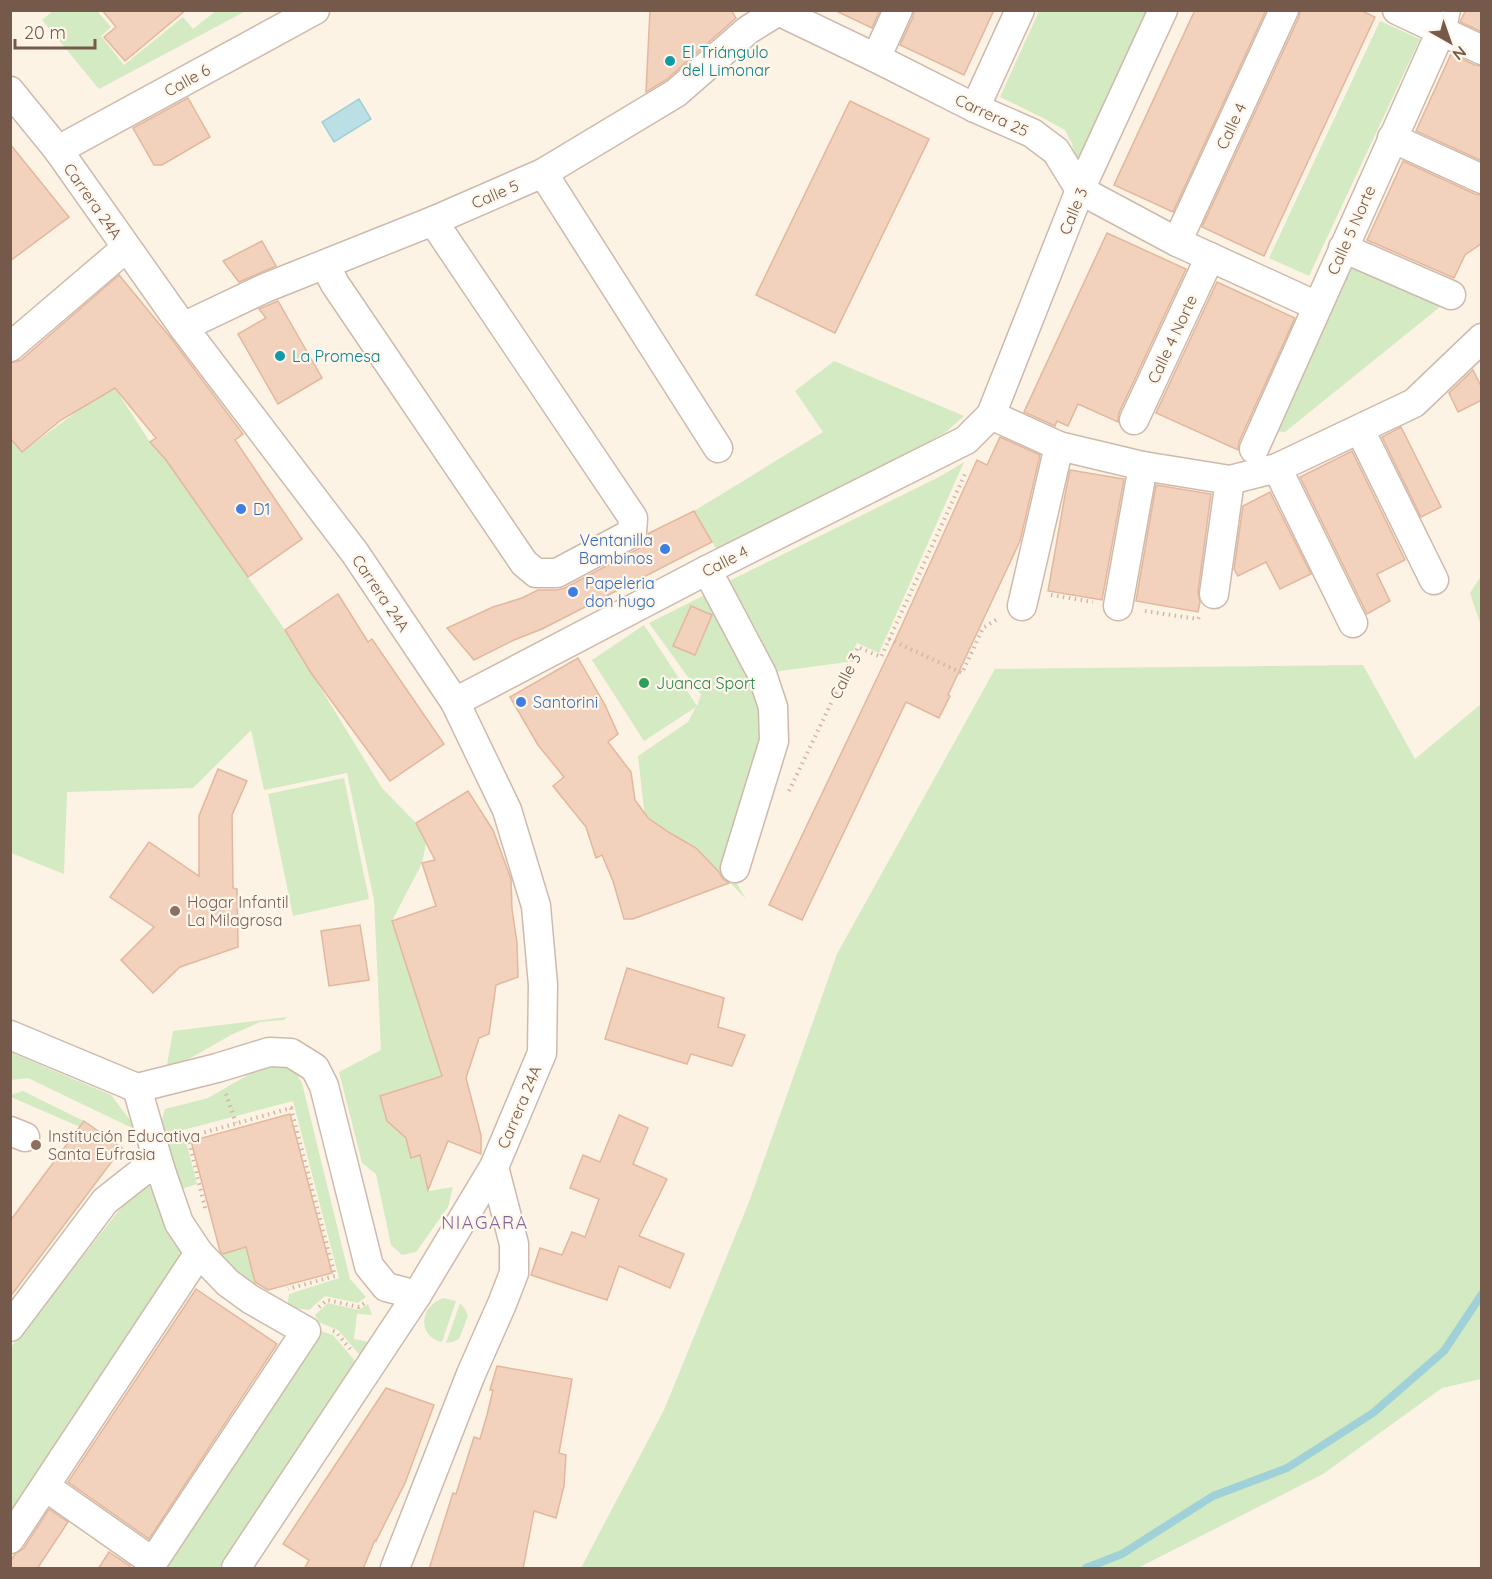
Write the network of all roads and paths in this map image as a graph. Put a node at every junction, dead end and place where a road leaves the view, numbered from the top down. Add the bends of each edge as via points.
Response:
1 (315, 10) edge
2 (898, 10) edge
3 (1020, 10) edge
4 (1163, 10) edge
5 (1284, 10) edge
6 (1397, 10) edge
7 (778, 11) edge
8 (1443, 21) edge
9 (1482, 50) edge
10 (876, 58) junction
11 (10, 91) edge
12 (975, 108) junction
13 (1392, 138) junction
14 (58, 150) junction
15 (543, 173) junction
16 (1482, 178) edge
17 (1080, 190) junction
18 (432, 221) junction
19 (1177, 242) junction
20 (126, 248) junction
21 (1343, 248) junction
22 (1210, 257) junction
23 (325, 265) junction
24 (1451, 295) dead end
25 (1317, 306) junction
26 (183, 327) junction
27 (1482, 338) edge
28 (10, 347) edge
29 (991, 415) junction
30 (1134, 420) dead end
31 (1360, 430) junction
32 (966, 440) junction
33 (1059, 446) junction
34 (718, 448) dead end
35 (1254, 449) dead end
36 (1143, 466) junction
37 (1277, 468) junction
38 (1230, 480) junction
39 (707, 570) junction
40 (1434, 580) dead end
41 (1214, 594) dead end
42 (1022, 606) joint
43 (1118, 606) dead end
44 (1353, 623) dead end
45 (889, 639) junction
46 (454, 702) junction
47 (789, 793) dead end
48 (735, 868) dead end
49 (10, 1035) edge
50 (137, 1088) junction
51 (494, 1167) junction
52 (160, 1168) junction
53 (207, 1213) dead end
54 (199, 1253) junction
55 (386, 1287) junction
56 (417, 1295) junction
57 (250, 1299) junction
58 (10, 1327) edge
59 (306, 1331) junction
60 (369, 1370) junction
61 (46, 1487) junction
62 (10, 1539) edge
63 (151, 1566) edge
64 (236, 1569) edge
65 (395, 1569) edge

1 - 14 street, Calle 6
2 - 10 street
3 - 12 street
4 - 17 street, Calle 3
5 - 19 street, Calle 4
6 - 8 street
7 - 10 street, Carrera 25
7 - 15 street, Calle 5 via 748,30 676,93
8 - 9 street
8 - 13 street, Calle 5 Norte
10 - 12 street, Carrera 25
11 - 14 street, Carrera 24A
12 - 17 street, Carrera 25 via 1032,133 1056,151
13 - 16 street
13 - 21 street, Calle 5 Norte
14 - 20 street, Carrera 24A
15 - 18 street, Calle 5
15 - 34 street
17 - 19 street
17 - 29 street, Calle 3
18 - 23 street, Calle 5
18 - 23 street via 633,518 632,533 557,573 536,573 524,563
19 - 22 street
20 - 26 street, Carrera 24A
20 - 28 street
21 - 24 street
21 - 25 street, Calle 5 Norte
22 - 25 street
22 - 30 street, Calle 4 Norte
23 - 26 street, Calle 5 via 264,288
25 - 35 street, Calle 5 Norte
26 - 46 street, Carrera 24A via 355,553
27 - 31 street via 1414,403
29 - 32 street, Calle 4
29 - 33 street
31 - 37 street
31 - 40 street
32 - 39 street, Calle 4
32 - 45 path, Calle 3 via 972,459
33 - 36 street
33 - 42 street
36 - 38 street
36 - 43 street
37 - 38 street
37 - 44 street
38 - 41 street
39 - 46 street, Calle 4
39 - 48 street via 762,674 773,707 774,741
42 - 45 path via 983,628 962,673
45 - 47 path, Calle 3 via 880,657 858,647
46 - 51 street, Carrera 24A via 507,810 536,906 543,985 542,1053
49 - 50 street
50 - 52 street
50 - 55 street via 269,1052 291,1053 315,1068 324,1086 369,1266
51 - 56 street, Carrera 24A
51 - 65 street, Carrera 24A via 514,1244 514,1273
52 - 54 street via 179,1223
52 - 58 street via 143,1171 105,1201
53 - 57 path via 188,1137 291,1108 335,1276
54 - 57 street
54 - 61 street
55 - 56 street
55 - 59 path via 360,1307 327,1300 313,1312
56 - 60 street, Carrera 24A
57 - 59 street
59 - 60 path via 319,1326 336,1332
59 - 63 street
60 - 64 street, Carrera 24A
61 - 62 street
61 - 63 street

